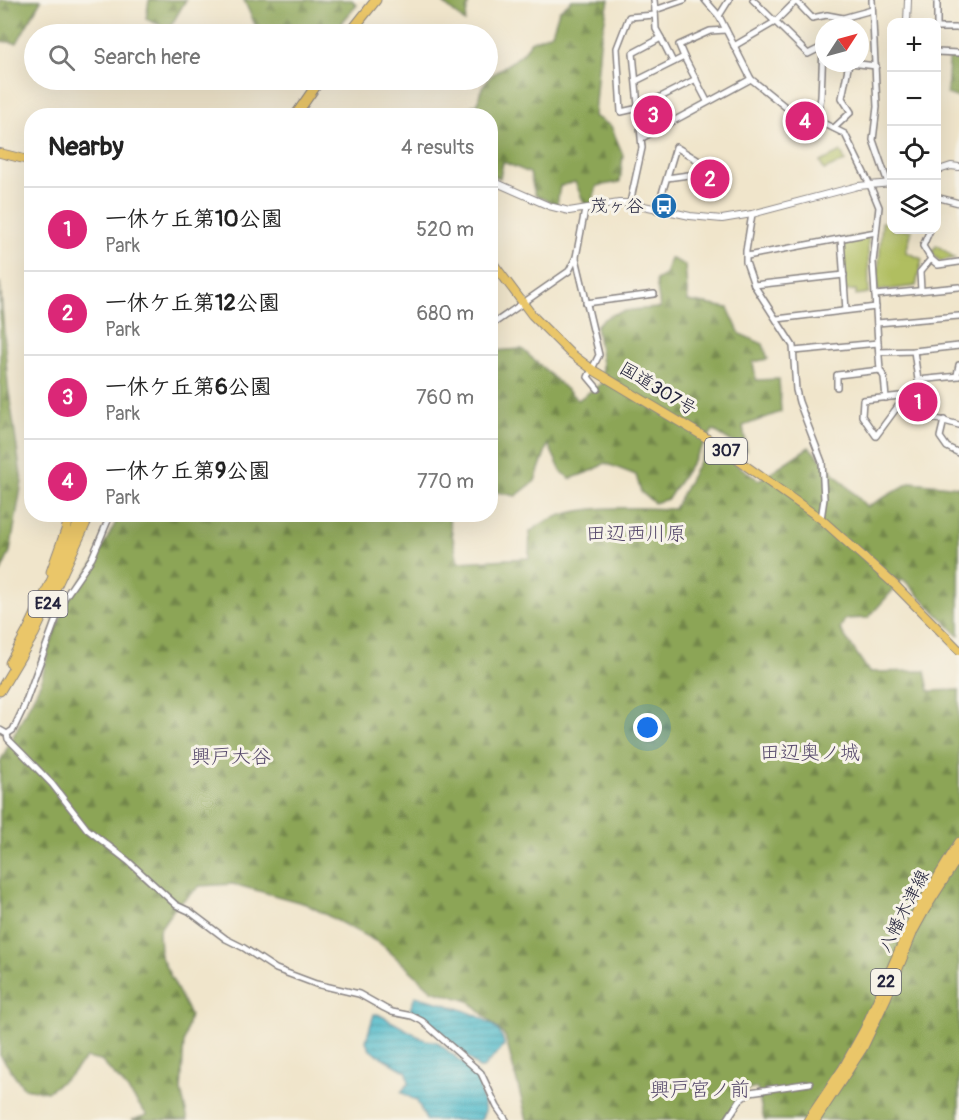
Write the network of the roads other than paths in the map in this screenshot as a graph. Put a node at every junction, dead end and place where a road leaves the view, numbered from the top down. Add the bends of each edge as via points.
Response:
1 (378, 0) edge
2 (654, 0) edge
3 (684, 0) edge
4 (705, 0) edge
5 (729, 0) edge
6 (763, 0) edge
7 (795, 0) edge
8 (872, 0) edge
9 (908, 0) edge
10 (937, 0) edge
11 (755, 2) edge
12 (872, 10) junction
13 (655, 13) junction
14 (719, 16) junction
15 (843, 18) joint
16 (908, 18) edge
17 (937, 18) edge
18 (775, 22) junction
19 (359, 24) edge
20 (941, 28) edge
21 (959, 28) edge
22 (726, 30) junction
23 (661, 38) junction
24 (734, 46) junction
25 (815, 50) edge
26 (941, 52) edge
27 (959, 53) edge
28 (684, 57) junction
29 (674, 62) junction
30 (869, 65) edge
31 (876, 66) junction
32 (822, 72) edge
33 (848, 72) edge
34 (696, 79) junction
35 (751, 79) junction
36 (636, 81) junction
37 (311, 90) edge
38 (707, 101) junction
39 (299, 108) edge
40 (639, 108) junction
41 (817, 120) junction
42 (834, 128) junction
43 (642, 138) junction
44 (0, 153) edge
45 (24, 159) edge
46 (959, 167) edge
47 (941, 169) edge
48 (667, 178) junction
49 (889, 180) edge
50 (887, 183) edge
51 (498, 184) edge
52 (870, 185) junction
53 (941, 198) edge
54 (630, 203) junction
55 (959, 203) edge
56 (585, 210) junction
57 (657, 210) junction
58 (752, 214) junction
59 (876, 232) junction
60 (928, 234) edge
61 (841, 239) junction
62 (747, 256) junction
63 (576, 257) junction
64 (931, 259) junction
65 (959, 262) edge
66 (498, 270) edge
67 (844, 275) junction
68 (754, 285) junction
69 (959, 287) edge
70 (921, 290) junction
71 (654, 294) dead end
72 (875, 295) junction
73 (522, 303) junction
74 (586, 303) junction
75 (876, 307) junction
76 (846, 310) junction
77 (959, 316) edge
78 (777, 319) junction
79 (498, 320) edge
80 (877, 323) junction
81 (878, 343) junction
82 (959, 346) edge
83 (794, 351) junction
84 (914, 351) junction
85 (879, 352) junction
86 (959, 365) edge
87 (591, 369) junction
88 (880, 370) junction
89 (958, 376) edge
90 (837, 387) dead end
91 (598, 389) dead end
92 (886, 398) junction
93 (901, 402) junction
94 (944, 420) junction
95 (959, 425) edge
96 (959, 453) edge
97 (821, 519) junction
98 (68, 522) edge
99 (78, 522) edge
100 (86, 522) edge
101 (91, 522) edge
102 (107, 522) edge
103 (38, 625) junction
104 (28, 630) junction
105 (959, 650) edge
106 (0, 681) edge
107 (0, 691) edge
108 (0, 730) edge
109 (7, 734) junction
110 (959, 842) edge
111 (959, 856) edge
112 (810, 1083) dead end
113 (506, 1120) edge
114 (727, 1120) edge
115 (808, 1120) edge
116 (816, 1120) edge

1 - 19 highway
2 - 13 street
3 - 13 street
4 - 14 street
5 - 14 street
6 - 11 street
7 - 15 street via 812,18
7 - 18 street
8 - 12 street
9 - 16 street
10 - 17 street
11 - 18 street
12 - 15 street
12 - 31 street
13 - 23 street
13 - 40 street via 629,16 617,48 621,112
14 - 22 street
18 - 24 street
18 - 25 street via 808,54
20 - 21 street
22 - 24 street
22 - 28 street via 710,31 679,45
23 - 29 street
23 - 36 street via 633,53
24 - 35 street
26 - 27 street
28 - 29 street
28 - 34 street
29 - 36 street
30 - 31 street
31 - 49 street via 873,140
32 - 41 street
33 - 42 street via 842,98 851,112
34 - 38 street
34 - 40 street
35 - 38 street
35 - 41 street via 792,113
36 - 40 street
37 - 39 highway
38 - 43 street
40 - 43 street
41 - 42 street
42 - 52 street via 845,134
43 - 54 street
44 - 45 highway
46 - 47 street
48 - 48 street via 676,147 704,164 703,174
48 - 57 street
50 - 52 street
51 - 56 street via 549,206 569,212
52 - 58 street
52 - 59 street via 879,207
53 - 55 street
54 - 56 street
54 - 57 street
56 - 63 street
57 - 58 street via 722,219
58 - 62 street
59 - 61 street
59 - 72 street
60 - 64 street via 923,246
61 - 62 street
61 - 67 street
62 - 68 street
63 - 73 street via 569,271
63 - 74 street
64 - 65 street via 938,265
64 - 70 street via 920,272
66 - 73 highway, 国道307号 / 307
67 - 68 street
67 - 76 street
68 - 78 street
69 - 70 street
70 - 72 street
71 - 74 street
72 - 75 street
73 - 79 street
73 - 87 highway, 国道307号 / 307 via 548,333
74 - 87 street via 599,355
75 - 76 street
75 - 80 street
76 - 78 street
77 - 80 street
78 - 83 street
80 - 81 street
81 - 83 street
81 - 85 street
82 - 84 street
83 - 97 street via 796,390 822,462
84 - 85 street
84 - 89 street via 918,380
85 - 88 street
86 - 89 street
87 - 91 street via 588,377
87 - 97 highway, 国道307号 / 307 via 708,439
88 - 90 street via 837,375
88 - 92 street
92 - 93 street via 900,396
92 - 93 street via 863,400 862,416 876,436
93 - 94 street via 918,414
94 - 95 street
94 - 96 street via 940,437 947,447
97 - 105 highway, 国道307号 / 307 via 895,585
98 - 104 highway
99 - 104 highway, E24
100 - 103 highway, E24
101 - 103 highway
102 - 109 street via 92,558 63,600 23,709
103 - 107 highway, E24
104 - 106 highway, E24
108 - 109 street
109 - 113 street via 87,829 176,905 276,969 359,994 422,1022 482,1072
110 - 115 main road, 八幡木津線 / 22 via 914,916 859,1039
111 - 116 main road, 八幡木津線 / 22 via 914,930 863,1048
112 - 114 street via 750,1092

